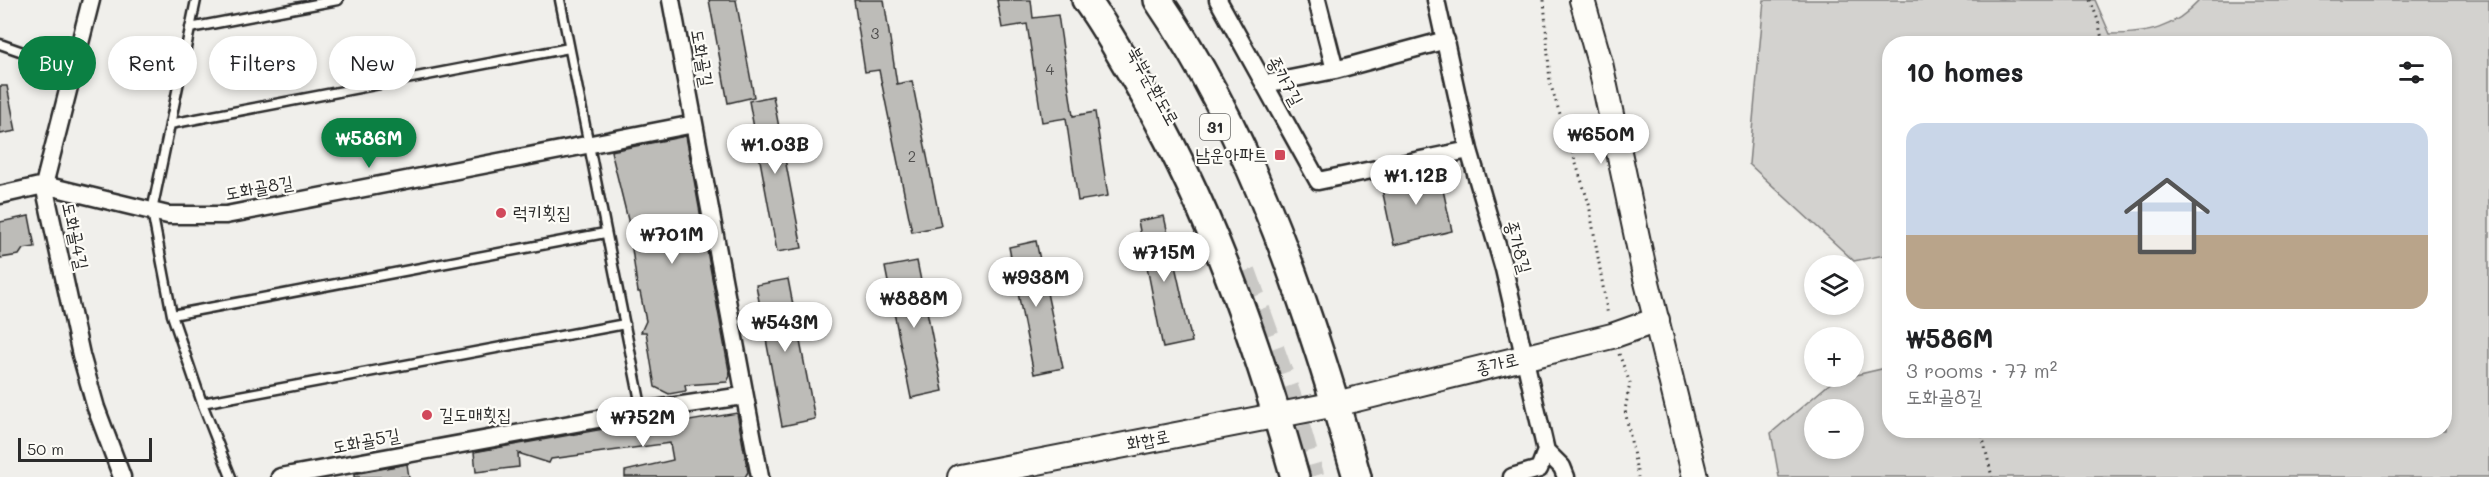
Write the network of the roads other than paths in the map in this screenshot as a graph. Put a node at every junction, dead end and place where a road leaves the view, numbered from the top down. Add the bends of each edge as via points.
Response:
1 (91, 0) edge
2 (196, 0) edge
3 (338, 0) edge
4 (560, 0) edge
5 (671, 0) edge
6 (1086, 0) edge
7 (1103, 0) edge
8 (1142, 0) edge
9 (1158, 0) edge
10 (1218, 0) edge
11 (1317, 0) edge
12 (1436, 0) edge
13 (1582, 0) edge
14 (190, 28) junction
15 (82, 36) edge
16 (1446, 40) junction
17 (0, 44) edge
18 (569, 48) junction
19 (18, 50) edge
20 (1335, 70) junction
21 (1265, 84) junction
22 (69, 90) edge
23 (694, 123) junction
24 (170, 124) junction
25 (588, 144) junction
26 (1469, 150) junction
27 (44, 185) junction
28 (0, 195) edge
29 (152, 211) junction
30 (605, 233) junction
31 (1275, 261) dead end
32 (1244, 272) tunnel mouth
33 (172, 315) junction
34 (1657, 320) junction
35 (625, 324) junction
36 (1524, 357) junction
37 (743, 396) junction
38 (201, 403) junction
39 (1336, 404) junction
40 (642, 411) junction
41 (1277, 414) junction
42 (1546, 451) junction
43 (1034, 470) edge
44 (122, 477) edge
45 (231, 477) edge
46 (280, 477) edge
47 (760, 477) edge
48 (960, 477) edge
49 (1295, 477) edge
50 (1357, 477) edge
51 (1512, 477) edge
52 (1566, 477) edge
53 (1695, 477) edge

1 - 15 street, 도화골4길
2 - 14 lane
3 - 14 lane
4 - 18 lane
5 - 23 street, 도화골길
6 - 41 main road via 1148,102 1203,208 1262,362
7 - 32 main road, 북부순환도로 / 31 via 1191,153
8 - 31 main road, 북부순환도로 / 31 via 1218,134
9 - 39 main road via 1200,70 1259,189 1287,257
10 - 21 street, 종가7길
11 - 20 street
12 - 16 street, 종가8길
13 - 34 main road via 1600,63
14 - 24 lane
16 - 20 street
16 - 26 street, 종가8길
17 - 19 lane
18 - 24 lane
18 - 25 lane
20 - 21 street
21 - 26 street, 종가7길 via 1318,181
22 - 27 street, 도화골4길
23 - 25 street, 도화골8길
23 - 37 street, 도화골길
24 - 29 lane
25 - 29 street, 도화골8길 via 226,215 168,215
25 - 30 lane
26 - 36 street, 종가8길 via 1504,269
27 - 28 street
27 - 29 street, 도화골8길
27 - 44 street, 도화골4길 via 81,355
29 - 33 lane
30 - 33 lane
30 - 35 lane
33 - 38 lane
34 - 36 main road, 종가로 via 1612,336
34 - 53 main road
35 - 38 lane
35 - 40 lane
36 - 39 main road, 종가로
36 - 42 street, 종가8길
37 - 40 street, 도화골5길
37 - 47 street, 도화골길
38 - 45 lane
39 - 41 main road, 화합로
39 - 50 main road
40 - 46 street, 도화골5길
41 - 43 main road, 화합로
41 - 49 main road
42 - 51 street via 1539,469
42 - 52 street
43 - 48 main road, 화합로

